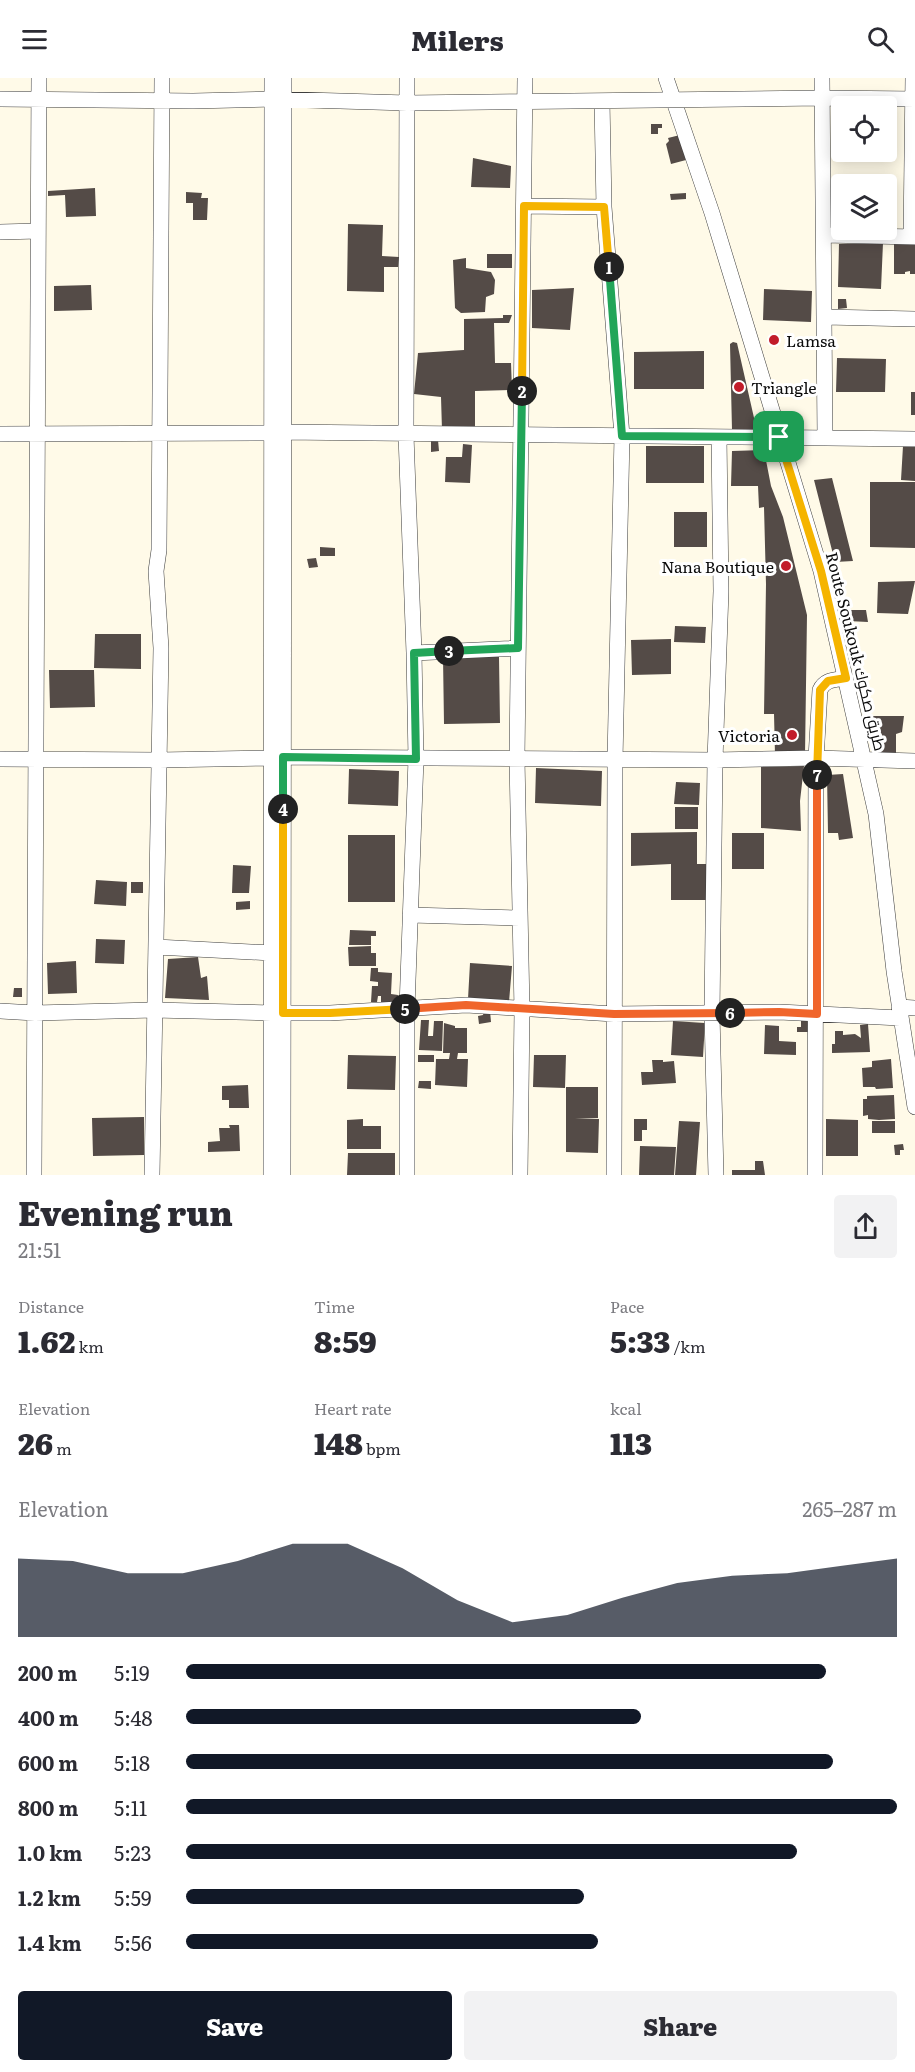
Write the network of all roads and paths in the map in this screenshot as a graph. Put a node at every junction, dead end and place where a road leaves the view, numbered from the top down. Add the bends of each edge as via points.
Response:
1 (39, 78) edge
2 (162, 78) edge
3 (272, 78) edge
4 (284, 78) edge
5 (407, 78) edge
6 (525, 78) edge
7 (666, 78) edge
8 (822, 78) edge
9 (913, 78) edge
10 (822, 98) junction
11 (0, 99) edge
12 (39, 99) junction
13 (278, 99) junction
14 (914, 99) edge
15 (162, 100) junction
16 (674, 100) junction
17 (602, 101) junction
18 (526, 102) junction
19 (407, 103) junction
20 (524, 206) junction
21 (604, 207) junction
22 (38, 231) junction
23 (0, 232) edge
24 (824, 235) junction
25 (913, 237) edge
26 (825, 317) junction
27 (915, 319) edge
28 (278, 433) junction
29 (0, 434) edge
30 (38, 434) junction
31 (159, 434) junction
32 (521, 434) junction
33 (406, 435) junction
34 (622, 436) junction
35 (719, 437) junction
36 (779, 437) junction
37 (825, 438) junction
38 (915, 439) edge
39 (518, 648) junction
40 (414, 653) junction
41 (846, 678) junction
42 (277, 758) junction
43 (816, 758) junction
44 (0, 759) edge
45 (36, 759) junction
46 (416, 759) junction
47 (517, 759) junction
48 (159, 760) junction
49 (615, 760) junction
50 (715, 760) junction
51 (865, 760) junction
52 (915, 761) edge
53 (410, 915) junction
54 (520, 918) junction
55 (156, 947) junction
56 (271, 953) junction
57 (407, 1008) junction
58 (915, 1008) edge
59 (154, 1010) junction
60 (522, 1010) junction
61 (0, 1011) edge
62 (35, 1013) junction
63 (277, 1013) junction
64 (899, 1013) junction
65 (614, 1014) junction
66 (712, 1014) junction
67 (817, 1014) junction
68 (915, 1107) edge
69 (34, 1175) edge
70 (152, 1175) edge
71 (271, 1175) edge
72 (283, 1175) edge
73 (407, 1175) edge
74 (520, 1175) edge
75 (614, 1175) edge
76 (716, 1175) edge
77 (815, 1175) edge

1 - 12 street
2 - 15 street
3 - 13 street
4 - 13 street
5 - 19 street
6 - 18 street
7 - 16 street, Route Soukouk طريق صكوك
8 - 10 street
9 - 14 street
10 - 14 street
10 - 16 street
10 - 24 street
11 - 12 street
12 - 15 street
12 - 22 street
13 - 15 street
13 - 19 street
13 - 28 street
14 - 25 street
15 - 31 street
16 - 17 street
16 - 36 street, Route Soukouk طريق صكوك via 755,349
17 - 18 street
17 - 21 street
18 - 19 street
18 - 20 street
19 - 33 street
20 - 21 street
20 - 32 street
21 - 34 street
22 - 23 street
22 - 30 street
24 - 25 street
24 - 26 street
26 - 27 street
26 - 37 street
28 - 31 street
28 - 33 street
28 - 42 street
29 - 30 street
30 - 31 street
30 - 45 street
31 - 48 street
32 - 33 street
32 - 34 street
32 - 39 street
33 - 40 street
34 - 35 street
34 - 49 street
35 - 36 street
35 - 50 street via 721,591
36 - 37 street
36 - 41 street, Route Soukouk طريق صكوك via 821,571
37 - 38 street
39 - 40 street
39 - 47 street
40 - 46 street
41 - 43 street via 828,681 820,690
41 - 51 street, Route Soukouk طريق صكوك
42 - 46 street
42 - 48 street
42 - 56 street
42 - 63 street
43 - 50 street
43 - 51 street
43 - 67 street
44 - 45 street
45 - 48 street
45 - 62 street
46 - 47 street
46 - 53 street
47 - 49 street
47 - 54 street
48 - 55 street
49 - 50 street
49 - 65 street
50 - 66 street
51 - 52 street
51 - 64 street, Route Soukouk طريق صكوك via 876,814
53 - 54 street
53 - 57 street
54 - 60 street
55 - 56 street
55 - 59 street
56 - 63 street
57 - 60 street via 466,1005
57 - 63 street
57 - 73 street
58 - 64 street
59 - 62 street
59 - 63 street
59 - 70 street
60 - 65 street
60 - 74 street
61 - 62 street
62 - 69 street
63 - 71 street
63 - 72 street
64 - 67 street
64 - 68 street, Route Soukouk طريق صكوك
65 - 66 street
65 - 75 street
66 - 67 street
66 - 76 street
67 - 77 street

